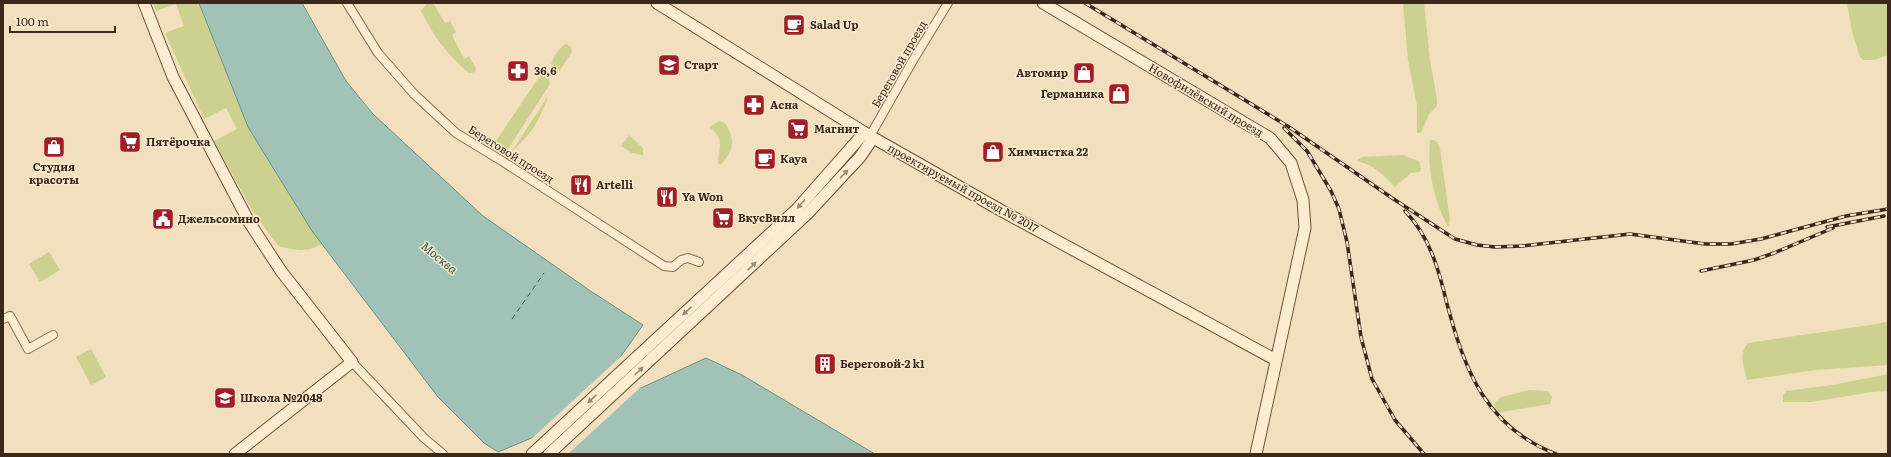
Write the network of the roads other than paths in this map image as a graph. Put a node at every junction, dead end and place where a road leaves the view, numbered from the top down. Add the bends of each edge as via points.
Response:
1 (144, 3) edge
2 (348, 3) edge
3 (657, 3) edge
4 (948, 3) edge
5 (1043, 3) edge
6 (869, 136) junction
7 (699, 262) dead end
8 (3, 319) edge
9 (54, 335) dead end
10 (1276, 360) junction
11 (352, 362) junction
12 (235, 454) edge
13 (443, 454) edge
14 (532, 454) edge
15 (549, 454) edge
16 (1256, 454) edge

1 - 11 street via 172,77 250,222 280,271
2 - 7 street, Береговой проезд via 378,53 414,94 456,133 664,266 673,267 688,258
3 - 6 street, проектируемый проезд № 2017
4 - 6 street, Береговой проезд
5 - 10 street, Новофилёвский проезд via 1270,138 1291,163 1303,200 1305,228
6 - 10 street, проектируемый проезд № 2017
6 -> 14 street via 798,208
15 -> 6 street via 807,214 860,157
8 - 9 street via 10,316 28,349
10 - 16 street, Новофилёвский проезд
11 - 12 street
11 - 13 street via 424,438

